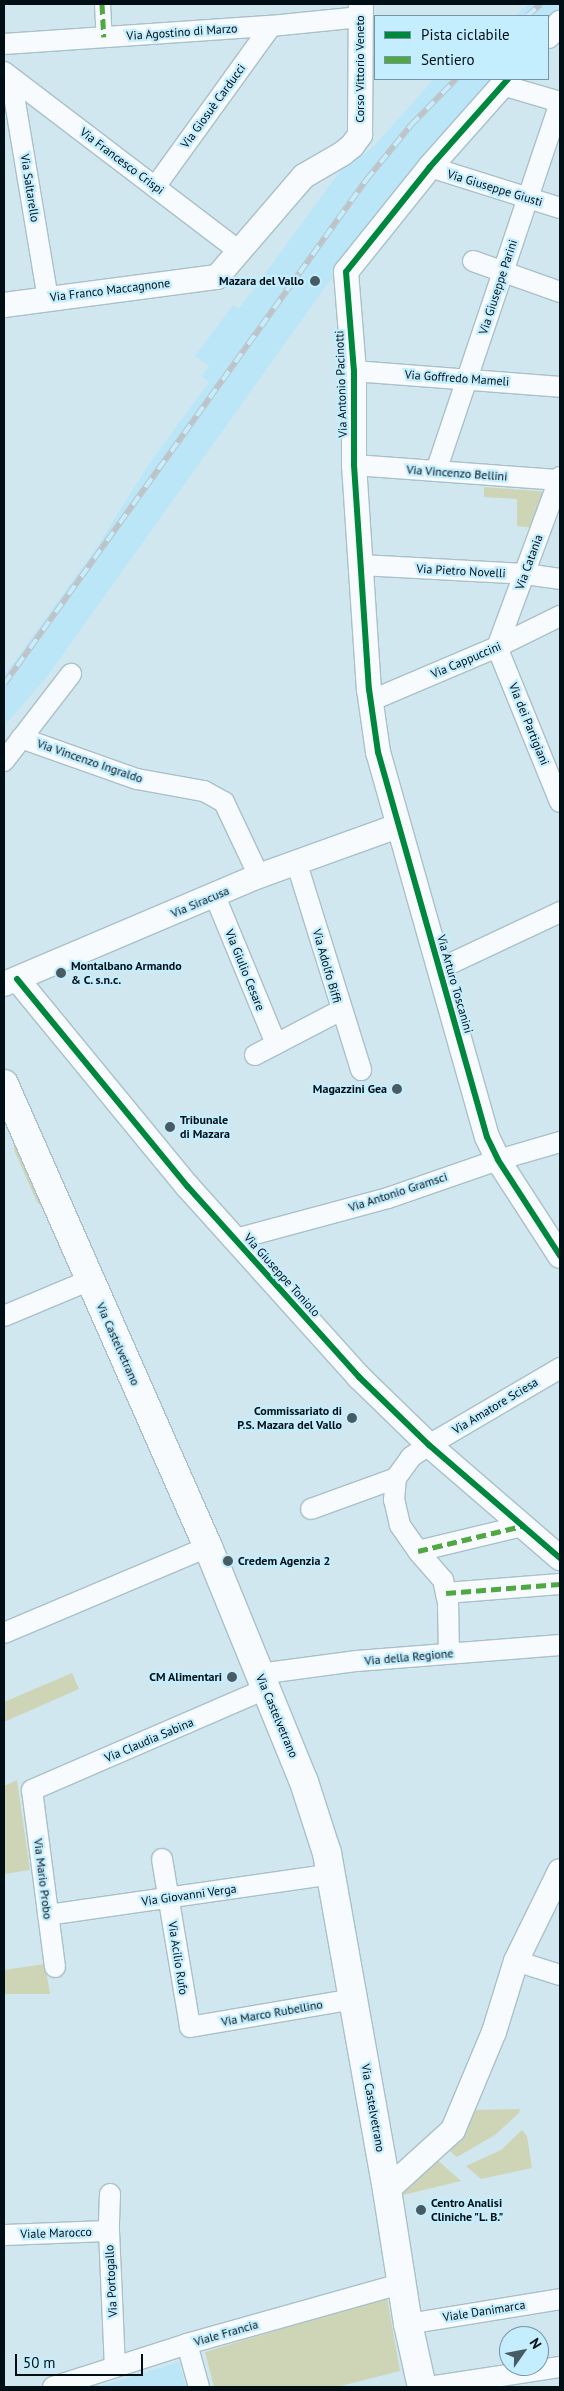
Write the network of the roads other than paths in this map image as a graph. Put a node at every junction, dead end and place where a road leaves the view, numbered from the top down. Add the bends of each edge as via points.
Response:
1 (102, 4) edge
2 (361, 10) edge
3 (560, 22) edge
4 (271, 26) junction
5 (549, 35) edge
6 (104, 37) junction
7 (4, 44) edge
8 (8, 75) edge
9 (505, 82) edge
10 (560, 102) edge
11 (49, 106) junction
12 (11, 124) edge
13 (430, 167) junction
14 (155, 187) junction
15 (528, 198) junction
16 (560, 208) edge
17 (239, 252) junction
18 (473, 262) dead end
19 (503, 272) junction
20 (560, 292) edge
21 (48, 298) junction
22 (4, 305) edge
23 (354, 371) junction
24 (468, 378) junction
25 (560, 387) edge
26 (354, 465) junction
27 (436, 472) junction
28 (560, 479) edge
29 (361, 566) junction
30 (525, 574) junction
31 (560, 579) edge
32 (560, 616) edge
33 (497, 646) junction
34 (71, 674) dead end
35 (370, 701) junction
36 (20, 738) junction
37 (4, 760) edge
38 (560, 802) edge
39 (398, 826) junction
40 (296, 861) junction
41 (259, 876) junction
42 (215, 896) junction
43 (560, 912) edge
44 (440, 969) junction
45 (10, 982) edge
46 (341, 1010) junction
47 (276, 1044) junction
48 (255, 1055) dead end
49 (361, 1070) dead end
50 (4, 1084) edge
51 (560, 1142) edge
52 (498, 1160) junction
53 (236, 1239) junction
54 (560, 1256) edge
55 (90, 1280) junction
56 (4, 1316) edge
57 (560, 1368) edge
58 (429, 1445) junction
59 (396, 1478) junction
60 (311, 1510) dead end
61 (522, 1526) junction
62 (208, 1547) junction
63 (418, 1551) junction
64 (560, 1558) edge
65 (560, 1584) edge
66 (446, 1593) junction
67 (4, 1633) edge
68 (560, 1645) edge
69 (449, 1653) junction
70 (262, 1681) junction
71 (32, 1790) joint
72 (162, 1859) dead end
73 (560, 1871) edge
74 (331, 1874) junction
75 (168, 1898) junction
76 (48, 1915) junction
77 (516, 1961) junction
78 (55, 1968) dead end
79 (560, 1975) edge
80 (354, 1999) junction
81 (190, 2027) joint
82 (387, 2190) junction
83 (110, 2194) dead end
84 (109, 2231) junction
85 (4, 2235) edge
86 (401, 2284) junction
87 (560, 2299) edge
88 (408, 2324) junction
89 (187, 2344) junction
90 (560, 2367) edge
91 (115, 2368) junction
92 (53, 2387) edge
93 (199, 2387) edge
94 (422, 2387) edge
95 (429, 2387) edge

1 - 6 street
2 - 4 street, Via Agostino di Marzo
2 - 17 street, Corso Vittorio Veneto via 360,135 342,154 304,176
3 - 5 street
4 - 6 street, Via Agostino di Marzo
4 - 14 street, Via Giosuè Carducci
6 - 7 street, Via Agostino di Marzo
8 - 11 street, Via Francesco Crispi
8 - 12 street, Via Saltarello
9 - 10 street
9 - 13 street, Via Antonio Pacinotti
10 - 15 street, Via Giuseppe Parini
11 - 12 street
11 - 14 street, Via Francesco Crispi
12 - 21 street, Via Saltarello
13 - 15 street, Via Giuseppe Giusti
13 - 23 street, Via Antonio Pacinotti via 346,272
14 - 17 street, Via Francesco Crispi
15 - 16 street, Via Giuseppe Giusti
15 - 19 street, Via Giuseppe Parini
17 - 21 street, Via Franco Maccagnone via 217,277
18 - 19 street
19 - 20 street
19 - 24 street, Via Giuseppe Parini
21 - 22 street, Via Franco Maccagnone
23 - 24 street, Via Goffredo Mameli
23 - 26 street, Via Antonio Pacinotti
24 - 25 street, Via Goffredo Mameli
24 - 27 street, Via Giuseppe Parini
26 - 27 street, Via Vincenzo Bellini
26 - 29 street, Via Antonio Pacinotti
27 - 28 street, Via Vincenzo Bellini
28 - 30 street, Via Catania
29 - 30 street, Via Pietro Novelli
29 - 35 street, Via Antonio Pacinotti
30 - 31 street, Via Pietro Novelli
30 - 33 street, Via Catania
32 - 33 street, Via Cappuccini
33 - 35 street, Via Cappuccini
33 - 38 street, Via dei Partigiani
34 - 36 street
35 - 39 street, Via Arturo Toscanini via 378,752
36 - 37 street
36 - 41 street, Via Vincenzo Ingraldo via 137,779 204,791 224,802
39 - 40 street, Via Siracusa
39 - 44 street, Via Arturo Toscanini
40 - 41 street, Via Siracusa
40 - 46 street, Via Adolfo Biffi
41 - 42 street, Via Siracusa
42 - 45 street, Via Siracusa
42 - 47 street, Via Giulio Cesare
43 - 44 street
44 - 52 street, Via Arturo Toscanini via 486,1137
45 - 53 street, Via Giuseppe Toniolo
46 - 47 street
46 - 49 street, Via Adolfo Biffi
47 - 48 street
50 - 55 main road, Via Castelvetrano
51 - 52 street, Via Antonio Gramsci
52 - 53 street, Via Antonio Gramsci via 388,1198
52 - 54 street, Via Arturo Toscanini
53 - 58 street, Via Giuseppe Toniolo via 359,1376
55 - 56 street
55 - 62 main road, Via Castelvetrano
57 - 58 street, Via Amatore Sciesa
58 - 59 street, Via Amatore Sciesa via 411,1457
58 - 61 street, Via Giuseppe Toniolo
59 - 60 street
59 - 63 street via 394,1500 400,1525
61 - 63 street
61 - 64 street, Via Giuseppe Toniolo
62 - 67 street
62 - 70 main road, Via Castelvetrano
63 - 66 street via 443,1580
65 - 66 street
66 - 69 street
68 - 69 street, Via della Regione
69 - 70 street, Via della Regione via 357,1661
70 - 71 street, Via Claudia Sabina
70 - 74 main road, Via Castelvetrano via 304,1782
71 - 76 street, Via Mario Probo
72 - 75 street, Via Acilio Rufo
73 - 77 street
74 - 75 street, Via Giovanni Verga
74 - 80 main road, Via Castelvetrano
75 - 76 street, Via Giovanni Verga
75 - 81 street, Via Acilio Rufo
76 - 78 street, Via Mario Probo
77 - 79 street
77 - 82 street via 494,2032 453,2130
80 - 81 street, Via Marco Rubellino
80 - 82 main road, Via Castelvetrano
82 - 86 main road, Via Castelvetrano
83 - 84 street, Via Portogallo
84 - 85 street, Viale Marocco
84 - 91 street, Via Portogallo
86 - 88 main road, Via Castelvetrano
86 - 89 street, Viale Francia
87 - 88 street, Viale Danimarca
88 - 94 main road, Via Castelvetrano
89 - 91 street, Viale Francia
89 - 93 street
90 - 95 street
91 - 92 street, Viale Francia

